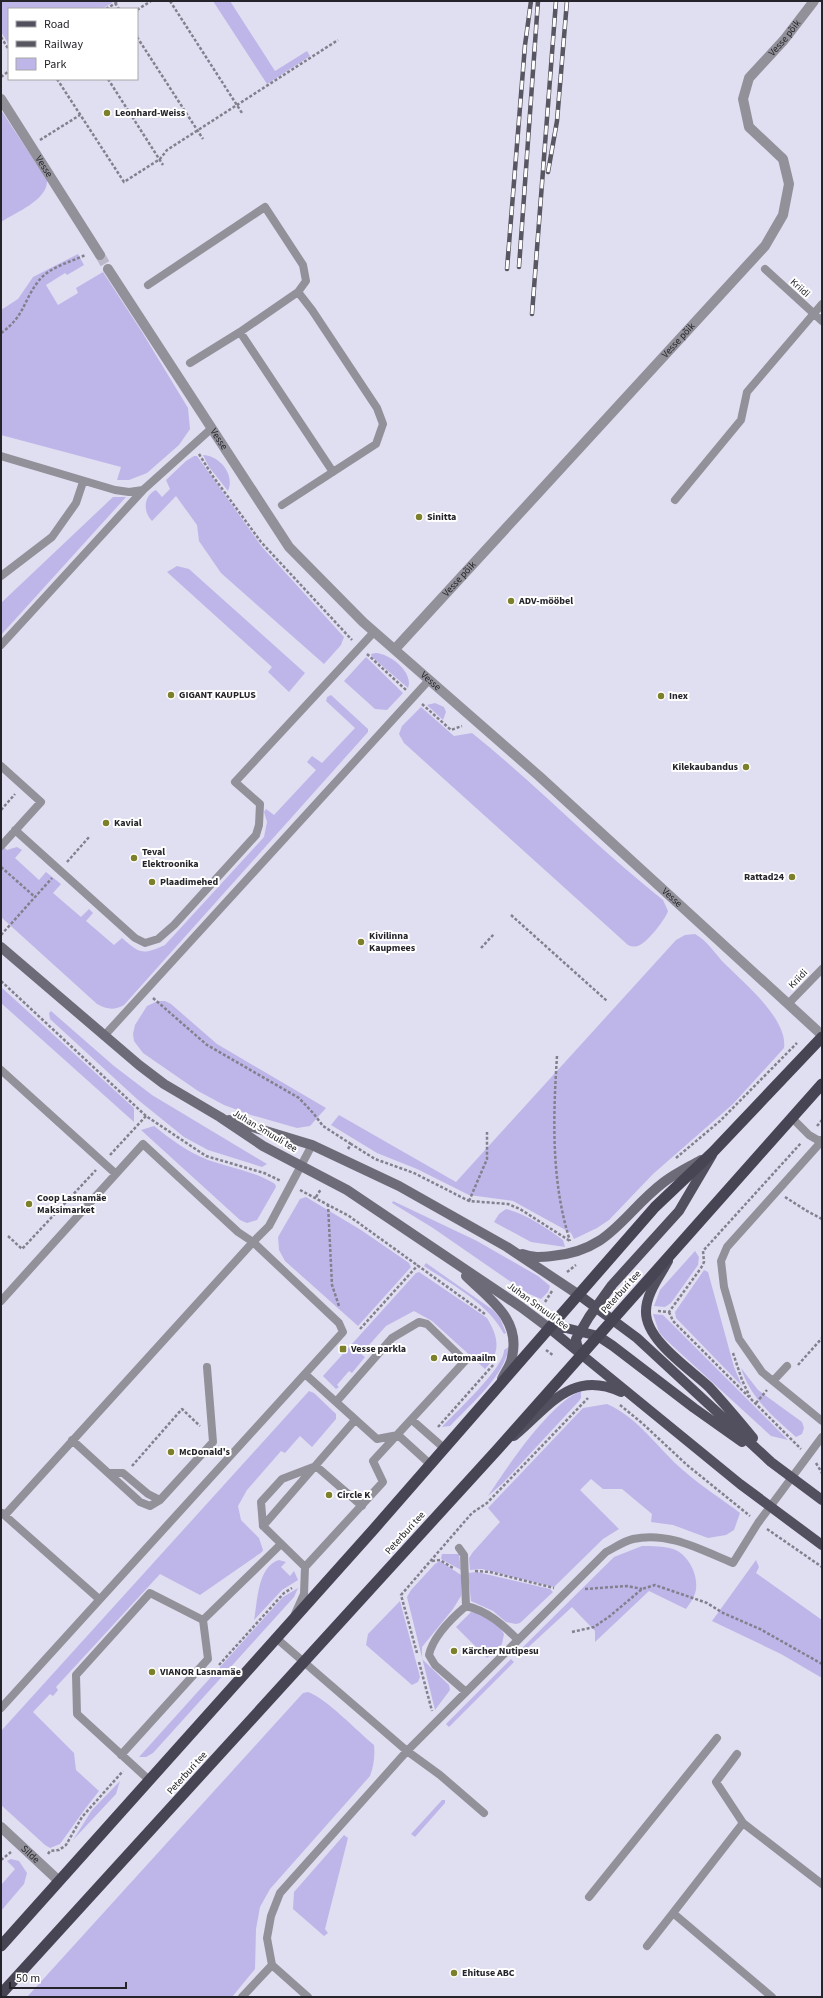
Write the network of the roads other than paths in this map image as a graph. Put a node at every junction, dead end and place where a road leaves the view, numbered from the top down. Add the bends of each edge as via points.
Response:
1 (814, 1) edge
2 (1, 99) edge
3 (98, 252) tunnel mouth
4 (108, 269) tunnel mouth
5 (765, 269) dead end
6 (148, 285) dead end
7 (298, 292) junction
8 (822, 304) edge
9 (814, 314) junction
10 (822, 321) edge
11 (240, 332) junction
12 (190, 363) dead end
13 (212, 428) junction
14 (1, 456) edge
15 (333, 472) junction
16 (83, 482) junction
17 (146, 487) junction
18 (675, 500) dead end
19 (282, 504) dead end
20 (1, 576) edge
21 (374, 632) junction
22 (1, 645) edge
23 (395, 649) junction
24 (429, 680) junction
25 (1, 766) edge
26 (15, 830) junction
27 (1, 846) edge
28 (1, 947) edge
29 (822, 969) edge
30 (788, 1004) junction
31 (104, 1036) junction
32 (822, 1036) edge
33 (1, 1070) edge
34 (822, 1084) edge
35 (220, 1117) junction
36 (792, 1118) junction
37 (821, 1141) edge
38 (312, 1145) junction
39 (713, 1152) junction
40 (302, 1166) junction
41 (116, 1174) junction
42 (253, 1242) junction
43 (506, 1247) junction
44 (672, 1252) junction
45 (452, 1262) junction
46 (579, 1294) junction
47 (1, 1301) edge
48 (596, 1307) junction
49 (613, 1319) junction
50 (549, 1328) junction
51 (580, 1331) junction
52 (598, 1336) junction
53 (582, 1354) junction
54 (787, 1366) dead end
55 (207, 1367) dead end
56 (305, 1374) junction
57 (774, 1381) junction
58 (498, 1387) junction
59 (632, 1397) junction
60 (336, 1402) junction
61 (356, 1420) junction
62 (412, 1420) junction
63 (822, 1421) edge
64 (398, 1435) junction
65 (822, 1437) edge
66 (72, 1440) junction
67 (445, 1448) junction
68 (497, 1450) junction
69 (771, 1462) junction
70 (431, 1465) junction
71 (316, 1466) junction
72 (792, 1477) junction
73 (822, 1500) edge
74 (362, 1506) junction
75 (770, 1506) junction
76 (3, 1514) edge
77 (263, 1526) junction
78 (281, 1544) junction
79 (822, 1545) edge
80 (459, 1548) dead end
81 (305, 1567) junction
82 (99, 1599) junction
83 (466, 1606) junction
84 (203, 1620) junction
85 (292, 1621) junction
86 (276, 1638) junction
87 (518, 1640) junction
88 (304, 1662) junction
89 (466, 1692) junction
90 (1, 1708) edge
91 (717, 1738) dead end
92 (407, 1751) junction
93 (737, 1754) dead end
94 (121, 1755) junction
95 (149, 1780) junction
96 (484, 1813) dead end
97 (743, 1823) junction
98 (1, 1827) edge
99 (59, 1881) junction
100 (822, 1884) edge
101 (589, 1897) dead end
102 (672, 1913) junction
103 (1, 1946) edge
104 (647, 1946) dead end
105 (272, 1965) junction
106 (1, 1994) edge
107 (242, 1997) edge
108 (308, 1997) edge
109 (772, 1997) edge

1 - 23 street, Vesse põik via 784,40 749,78 743,99 749,127 782,159 789,184 783,215 765,246
2 - 3 street, Vesse
4 - 13 street, Vesse
5 - 9 lane, Kriidi
6 - 7 lane via 265,207 303,265 306,281
7 - 11 lane
7 - 15 lane via 377,408 383,424 376,444
8 - 9 lane
9 - 10 lane, Kriidi
9 - 18 lane via 747,392 741,420
11 - 12 lane
11 - 15 lane
13 - 17 lane
13 - 21 street, Vesse via 289,547
14 - 16 lane
15 - 19 lane
16 - 17 lane via 129,492 143,490
16 - 20 lane via 76,503 52,537
17 - 22 lane
21 - 23 street, Vesse
21 - 26 lane via 235,782 260,804 256,835 174,925 158,939 145,943 136,938
23 - 24 street, Vesse
24 - 30 street, Vesse
24 - 31 lane
25 - 26 lane via 40,802
26 - 27 lane
28 - 31 main road, Juhan Smuuli tee
29 - 30 lane, Kriidi
30 - 32 street, Vesse
31 - 35 main road, Juhan Smuuli tee via 164,1084
32 - 39 highway
33 - 41 lane
34 - 36 highway, Peterburi tee
35 - 38 main road, Juhan Smuuli tee
35 - 40 main road, Juhan Smuuli tee via 263,1146
36 - 37 lane via 809,1135
36 - 44 highway, Peterburi tee
37 - 57 lane via 727,1247 721,1261 724,1287 739,1339 762,1372
38 - 40 lane
38 - 43 main road, Juhan Smuuli tee via 399,1186
39 - 43 main road via 665,1182 607,1237 586,1249 560,1255 530,1257
39 - 46 highway via 655,1207
39 - 48 main road via 678,1211 612,1285
40 - 42 lane via 269,1226
40 - 45 main road, Juhan Smuuli tee via 353,1194
41 - 42 lane via 143,1144 238,1232
41 - 47 lane
42 - 56 lane via 339,1323 343,1332
42 - 66 lane
43 - 46 main road, Juhan Smuuli tee
44 - 49 highway, Peterburi tee
44 - 69 main road via 648,1298 646,1312 652,1333 718,1397
45 - 50 main road, Juhan Smuuli tee
45 - 58 main road via 504,1314 513,1330 512,1358
46 - 48 main road, Juhan Smuuli tee
46 - 50 highway
48 - 49 main road, Juhan Smuuli tee
48 - 51 main road
49 - 52 highway, Peterburi tee
49 - 69 main road, Juhan Smuuli tee via 637,1338
50 - 51 main road
50 - 53 main road, Juhan Smuuli tee
50 - 58 highway
51 - 52 main road
51 - 53 main road via 576,1339
52 - 53 highway, Peterburi tee
52 - 69 main road
53 - 59 main road, Juhan Smuuli tee
53 - 68 highway, Peterburi tee
54 - 57 lane
55 - 66 lane via 213,1442 160,1500 150,1506 140,1502
56 - 60 lane
56 - 82 lane
57 - 63 lane
58 - 67 highway
59 - 68 main road via 605,1385 573,1388 553,1401
59 - 75 main road, Juhan Smuuli tee
60 - 61 lane
60 - 62 lane via 392,1338 419,1322 427,1324 465,1361
61 - 64 lane via 377,1439
61 - 71 lane
62 - 64 lane
62 - 67 lane
64 - 70 lane
64 - 74 lane via 373,1461 383,1482
65 - 72 lane
66 - 76 lane
67 - 70 highway
68 - 88 highway, Peterburi tee
69 - 72 main road, Juhan Smuuli tee
70 - 85 highway
71 - 74 lane
71 - 77 lane
71 - 77 lane via 282,1479 260,1502
72 - 73 main road, Juhan Smuuli tee
72 - 75 lane
74 - 81 lane
75 - 79 main road, Juhan Smuuli tee
75 - 87 lane via 733,1563 682,1542 656,1536 632,1539 606,1552
76 - 82 lane
77 - 78 lane
78 - 81 lane
78 - 84 lane
80 - 83 lane via 464,1555
81 - 85 lane via 304,1594
82 - 90 lane
83 - 87 lane via 479,1609 500,1622
83 - 89 lane via 454,1616 431,1646 429,1655 435,1665
84 - 94 lane via 208,1659
84 - 94 lane via 150,1593 76,1674 77,1714
85 - 86 highway
86 - 88 lane
86 - 95 highway
87 - 89 lane
88 - 92 lane
88 - 106 highway, Peterburi tee
89 - 92 lane
91 - 101 lane
92 - 96 lane via 440,1775
92 - 105 lane via 280,1893 271,1916 267,1938
93 - 97 lane via 716,1782
94 - 95 lane
95 - 99 highway
97 - 100 lane
97 - 102 lane
98 - 99 street, Silde
99 - 103 highway
102 - 104 lane
102 - 109 lane
105 - 107 lane
105 - 108 lane

